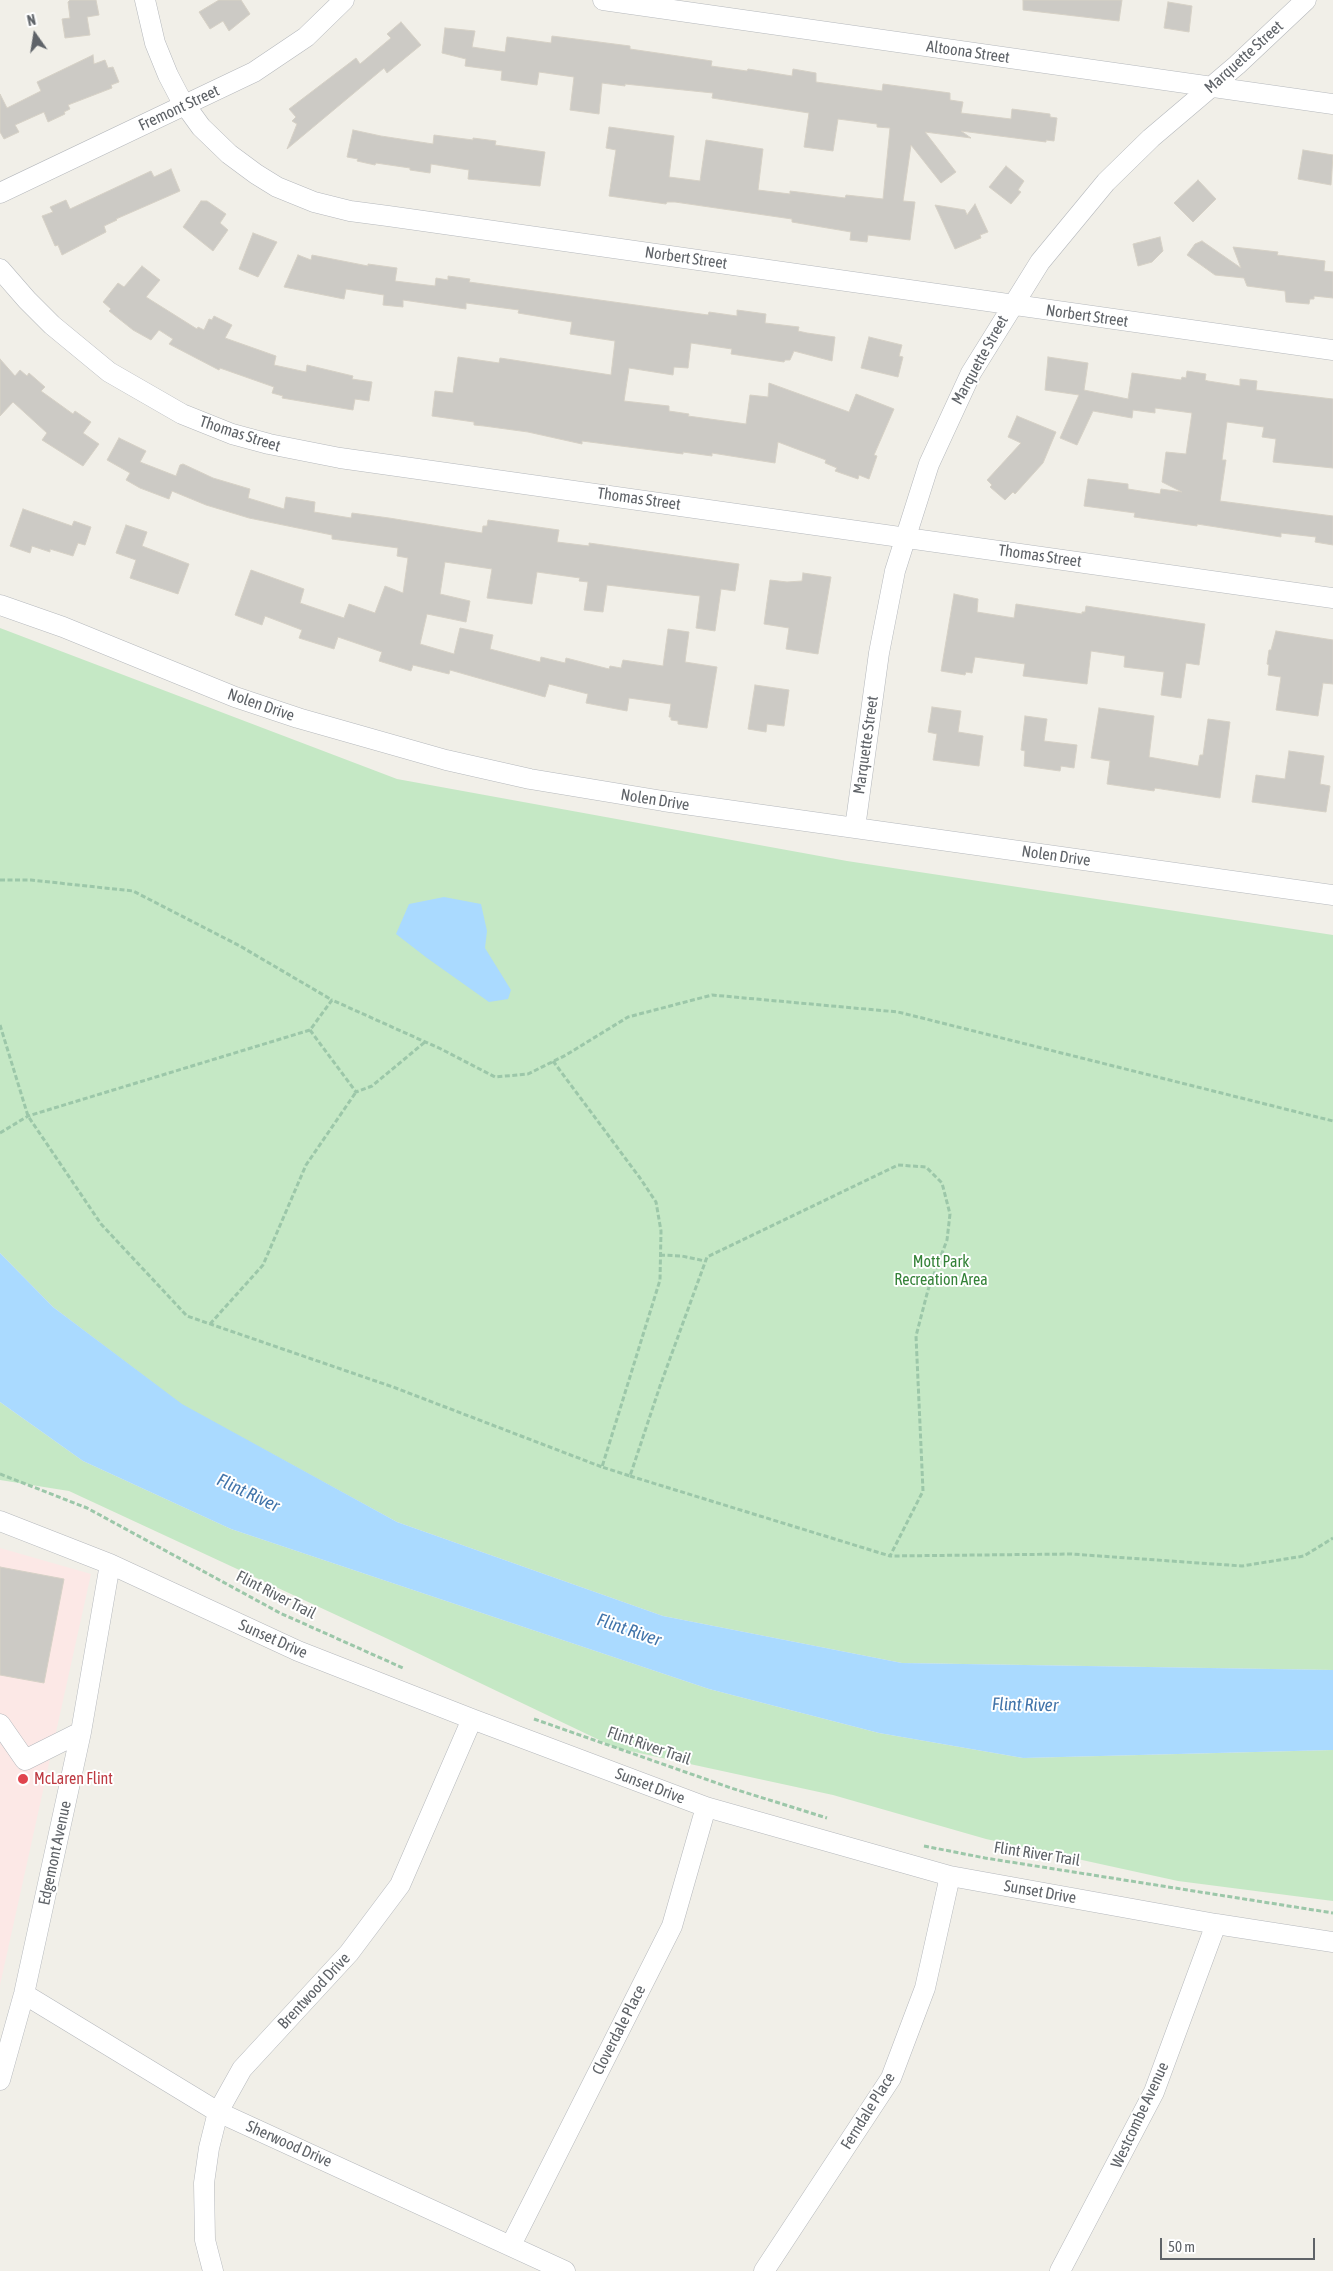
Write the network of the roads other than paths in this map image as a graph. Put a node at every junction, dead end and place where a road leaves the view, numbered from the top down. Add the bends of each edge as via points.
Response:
1 (145, 0) edge
2 (344, 0) edge
3 (602, 0) edge
4 (1306, 0) edge
5 (1212, 87) junction
6 (1333, 104) edge
7 (184, 106) junction
8 (0, 193) edge
9 (0, 268) edge
10 (1012, 305) junction
11 (1333, 350) edge
12 (904, 538) junction
13 (1333, 598) edge
14 (0, 605) edge
15 (855, 828) junction
16 (1333, 895) edge
17 (0, 1521) edge
18 (110, 1564) junction
19 (472, 1719) junction
20 (0, 1724) edge
21 (81, 1732) junction
22 (706, 1807) junction
23 (950, 1876) junction
24 (1216, 1924) junction
25 (1333, 1942) edge
26 (24, 1994) junction
27 (0, 2080) edge
28 (218, 2112) junction
29 (511, 2245) junction
30 (213, 2271) edge
31 (566, 2271) edge
32 (764, 2271) edge
33 (1060, 2271) edge

1 - 7 street, Norbert Street via 158,52
2 - 7 street, Fremont Street via 319,26 281,56
3 - 5 street, Altoona Street
4 - 5 street, Marquette Street
5 - 6 street, Altoona Street
5 - 10 street, Marquette Street via 1151,138 1106,182 1040,262
7 - 8 street, Fremont Street
7 - 10 street, Norbert Street via 210,136 256,174 288,192 338,208
9 - 12 street, Thomas Street via 39,313 109,372 182,414 245,438 340,458
10 - 11 street, Norbert Street
10 - 12 street, Marquette Street via 970,373 947,422
12 - 13 street, Thomas Street
12 - 15 street, Marquette Street via 879,652
14 - 15 street, Nolen Drive via 235,697 334,730 438,758 590,790
15 - 16 street, Nolen Drive
17 - 18 street, Sunset Drive
18 - 19 street, Sunset Drive via 298,1651
18 - 21 street, Edgemont Avenue
19 - 22 street, Sunset Drive
19 - 28 street, Brentwood Drive via 400,1885 349,1954 242,2068
20 - 21 street via 24,1760
21 - 26 street, Edgemont Avenue
22 - 23 street, Sunset Drive
22 - 29 street, Cloverdale Place via 672,1926
23 - 24 street, Sunset Drive
23 - 32 street, Ferndale Place via 925,1988 891,2078
24 - 25 street, Sunset Drive
24 - 33 street, Westcombe Avenue via 1154,2092
26 - 27 street, Edgemont Avenue
26 - 28 street, Sherwood Drive
28 - 29 street, Sherwood Drive
28 - 30 street, Brentwood Drive via 204,2183 205,2240
29 - 31 street, Sherwood Drive

